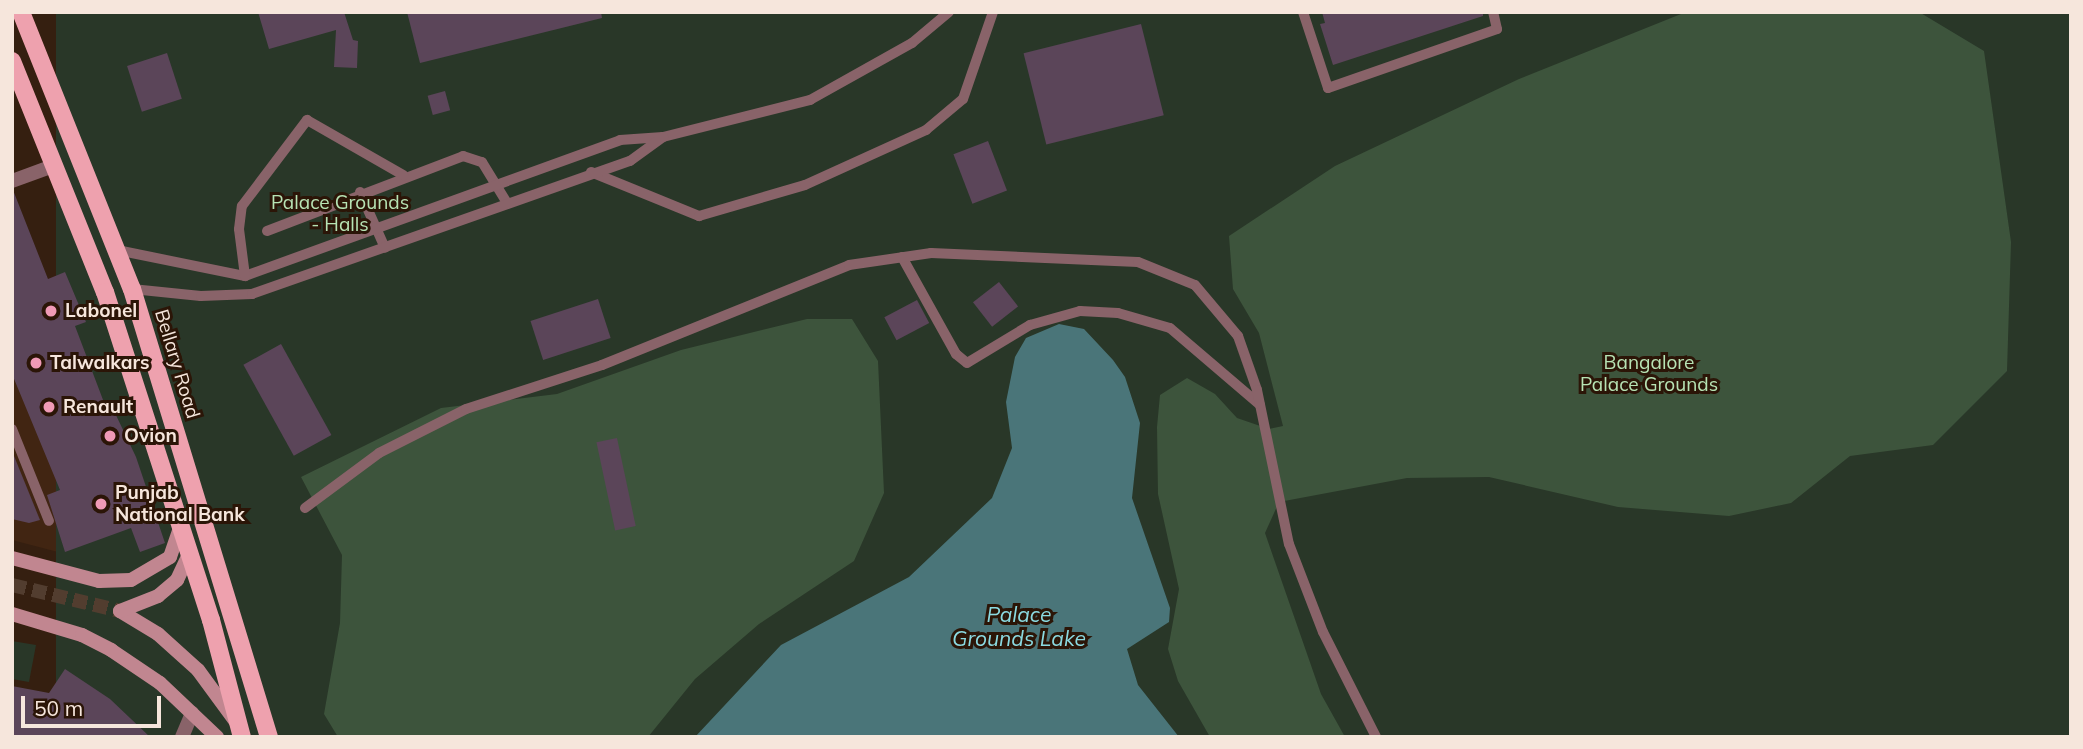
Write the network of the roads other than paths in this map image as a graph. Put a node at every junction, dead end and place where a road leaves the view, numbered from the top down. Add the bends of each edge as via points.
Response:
1 (21, 12) edge
2 (949, 12) edge
3 (993, 12) edge
4 (1303, 12) edge
5 (1493, 12) edge
6 (12, 61) edge
7 (663, 137) junction
8 (53, 166) junction
9 (591, 173) junction
10 (403, 175) junction
11 (12, 181) edge
12 (498, 185) junction
13 (360, 192) junction
14 (507, 203) junction
15 (378, 229) junction
16 (267, 230) dead end
17 (385, 248) junction
18 (117, 250) junction
19 (902, 257) junction
20 (245, 276) junction
21 (132, 289) junction
22 (1260, 405) junction
23 (12, 429) edge
24 (305, 508) dead end
25 (49, 521) dead end
26 (179, 531) junction
27 (188, 555) junction
28 (12, 558) edge
29 (12, 614) edge
30 (192, 713) junction
31 (244, 734) edge
32 (182, 737) edge
33 (217, 737) edge
34 (270, 737) edge
35 (1376, 737) edge

1 - 18 main road, Bellary Road
2 - 7 lane via 912,43 810,100
3 - 9 lane via 963,99 926,130 804,186 699,216
4 - 5 lane via 1328,88 1497,29
6 - 8 main road
7 - 9 lane via 630,161
7 - 12 lane via 620,141
8 - 11 street
8 - 26 main road via 106,292
9 - 14 lane
10 - 12 lane via 463,156 482,162
10 - 13 lane
10 - 20 lane via 307,120 242,206 239,229
12 - 14 lane
12 - 15 lane
13 - 15 lane
13 - 16 lane
14 - 17 lane
15 - 17 lane
15 - 20 lane
17 - 21 lane via 252,294 201,296
18 - 20 lane
18 - 21 main road, Bellary Road
19 - 22 lane via 931,253 1138,262 1195,285 1238,336
19 - 22 lane via 956,354 967,363 1030,326 1080,311 1118,313 1170,328
19 - 24 lane via 849,265 602,365 466,409 379,453
21 - 34 main road, Bellary Road
22 - 35 lane via 1289,544 1323,632
23 - 25 lane
26 - 27 main road
26 - 28 main road via 170,557 131,580 99,581
27 - 31 main road
27 - 31 main road via 177,580 158,596 120,611 158,634 198,670
29 - 30 main road via 82,635 111,650 160,683
30 - 32 street
30 - 33 main road

